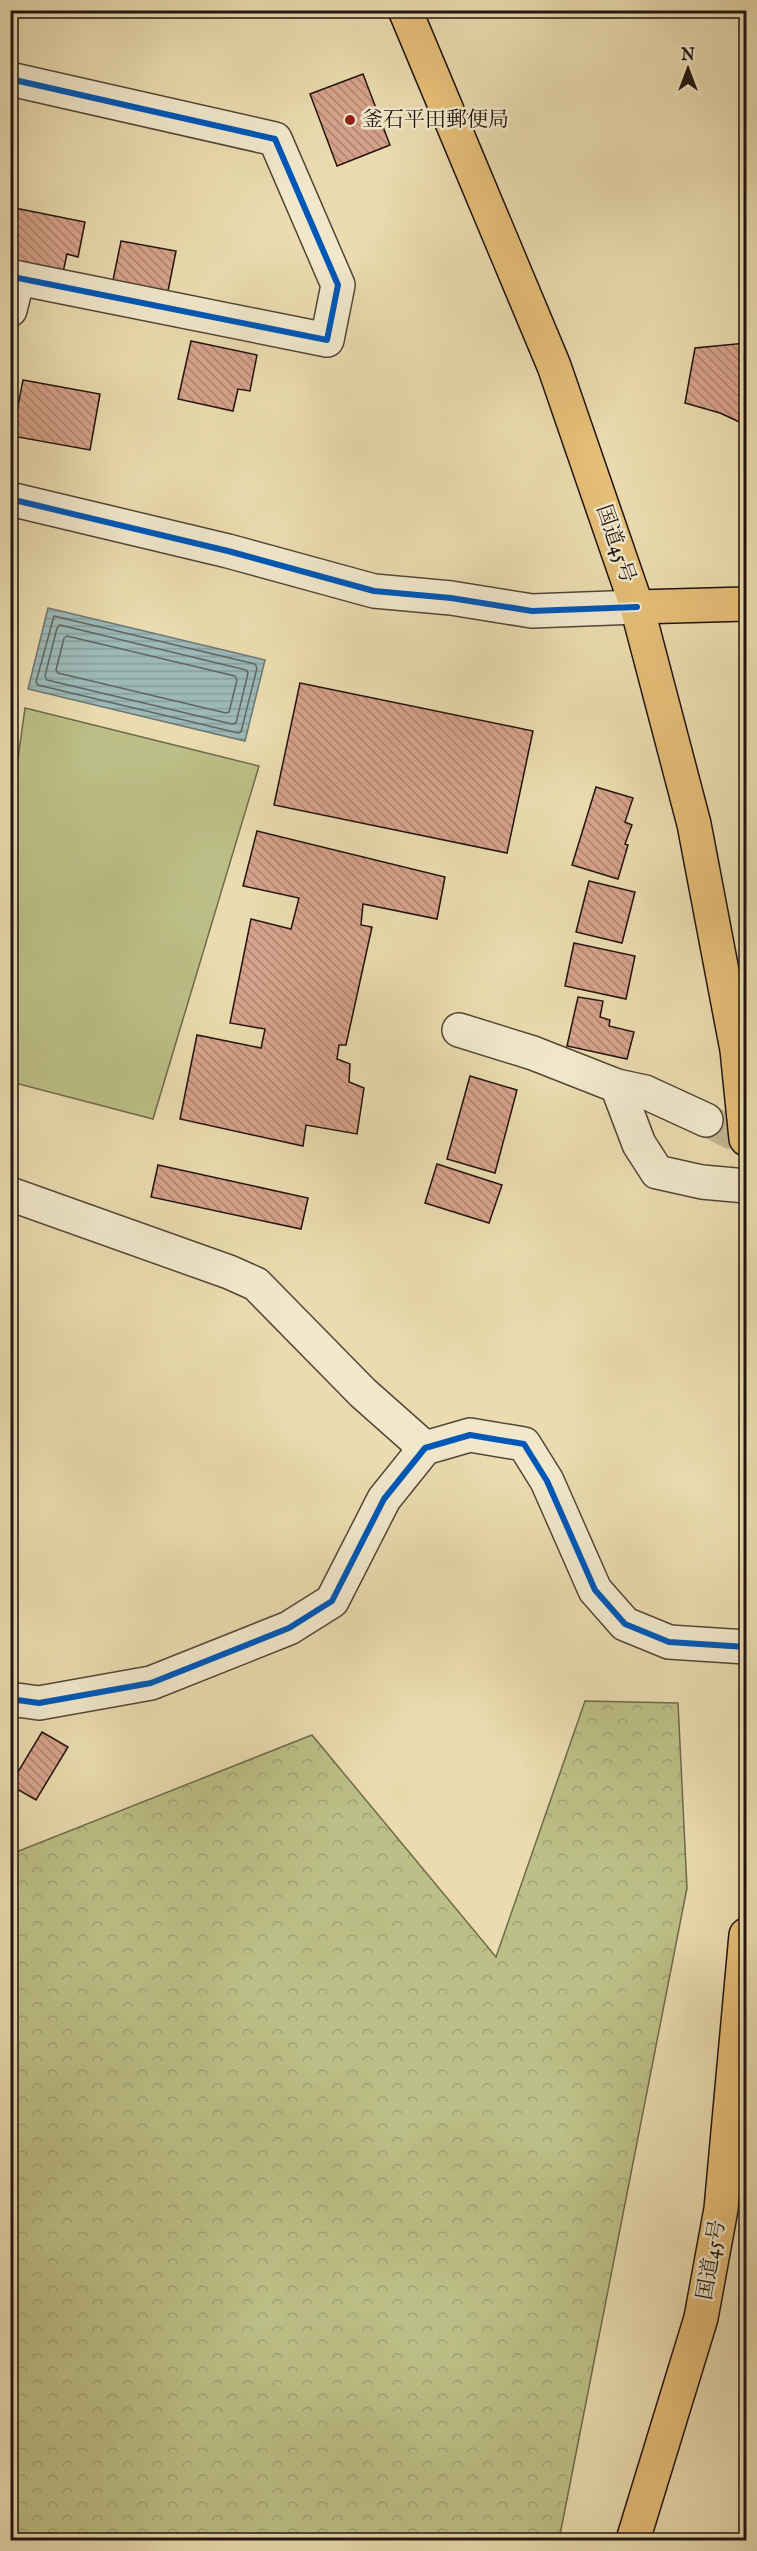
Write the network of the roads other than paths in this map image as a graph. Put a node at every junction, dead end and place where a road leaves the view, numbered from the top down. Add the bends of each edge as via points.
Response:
1 (405, 10) edge
2 (10, 78) edge
3 (14, 277) edge
4 (10, 310) edge
5 (10, 499) edge
6 (747, 604) edge
7 (637, 607) junction
8 (459, 1030) dead end
9 (617, 1086) junction
10 (706, 1120) tunnel mouth
11 (747, 1139) edge
12 (747, 1186) edge
13 (10, 1194) edge
14 (425, 1448) junction
15 (747, 1647) edge
16 (10, 1699) edge
17 (747, 1935) edge
18 (633, 2541) edge

1 - 7 main road, 国道45号 via 554,366
2 - 3 street via 275,139 338,285 327,340
3 - 4 street
5 - 7 street via 228,551 374,591 451,597 532,611
6 - 7 main road
7 - 11 main road, 国道45号 via 694,824 737,1050
8 - 9 street via 533,1053
9 - 10 street via 645,1092
9 - 12 street via 639,1144 657,1172
13 - 14 street via 256,1284 363,1393
14 - 15 street via 470,1435 524,1444 547,1481 596,1590 625,1624 669,1642
14 - 16 street via 384,1499 332,1601 289,1628 151,1683 39,1703
17 - 18 main road, 国道45号 via 721,2209 701,2318

